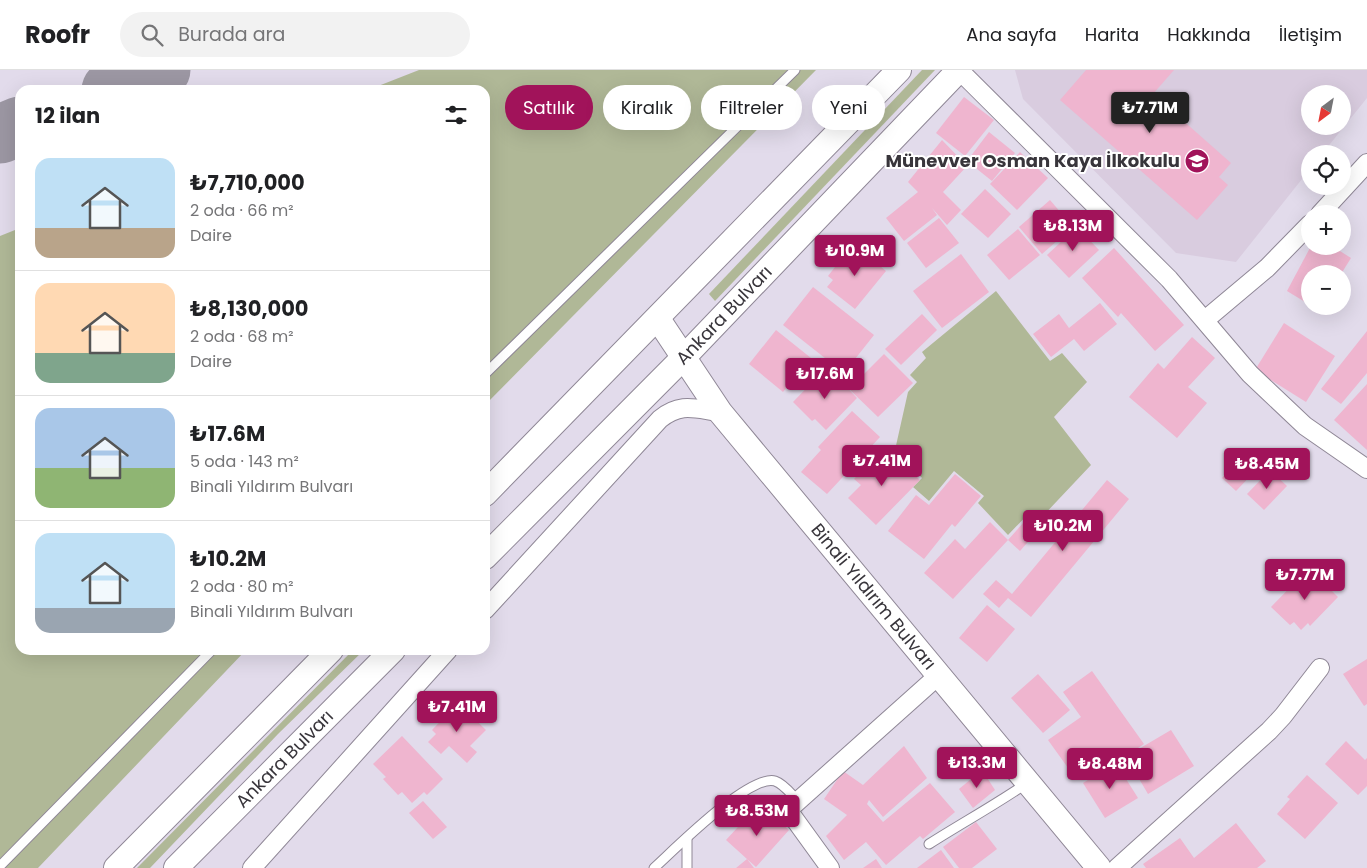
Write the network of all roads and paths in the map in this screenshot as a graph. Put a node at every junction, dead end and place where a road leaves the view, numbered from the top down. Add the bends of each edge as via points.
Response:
1 (795, 70) edge
2 (899, 70) edge
3 (959, 70) edge
4 (1367, 163) edge
5 (1328, 205) edge
6 (1301, 233) edge
7 (658, 319) junction
8 (1206, 320) junction
9 (684, 357) junction
10 (490, 369) edge
11 (720, 412) junction
12 (1367, 469) edge
13 (490, 489) edge
14 (490, 552) edge
15 (490, 605) edge
16 (207, 655) edge
17 (326, 655) edge
18 (388, 655) edge
19 (444, 655) edge
20 (1320, 668) dead end
21 (939, 675) junction
22 (1028, 782) junction
23 (798, 802) junction
24 (687, 838) junction
25 (930, 844) dead end
26 (0, 866) edge
27 (116, 868) edge
28 (176, 868) edge
29 (252, 868) edge
30 (654, 868) edge
31 (687, 868) edge
32 (830, 868) edge
33 (1099, 868) edge
34 (1117, 868) edge

1 - 10 lane
2 - 7 main road
3 - 8 street
3 - 9 main road, Ankara Bulvarı
4 - 5 street
6 - 8 street via 1267,268
7 - 9 main road, Binali Yıldırım Bulvarı
7 - 13 main road
8 - 12 street via 1250,374 1305,426
9 - 11 main road, Binali Yıldırım Bulvarı
9 - 14 main road, Ankara Bulvarı
11 - 15 street via 682,407 660,418
11 - 21 main road, Binali Yıldırım Bulvarı
16 - 26 lane
17 - 27 main road
18 - 28 main road, Ankara Bulvarı
19 - 29 street
20 - 34 street via 1269,730
21 - 22 main road, Binali Yıldırım Bulvarı
21 - 23 street
22 - 25 lane
22 - 33 main road, Binali Yıldırım Bulvarı
23 - 24 lane via 785,787 774,781 760,782 718,810
23 - 32 street via 788,810
24 - 30 lane
24 - 31 lane

